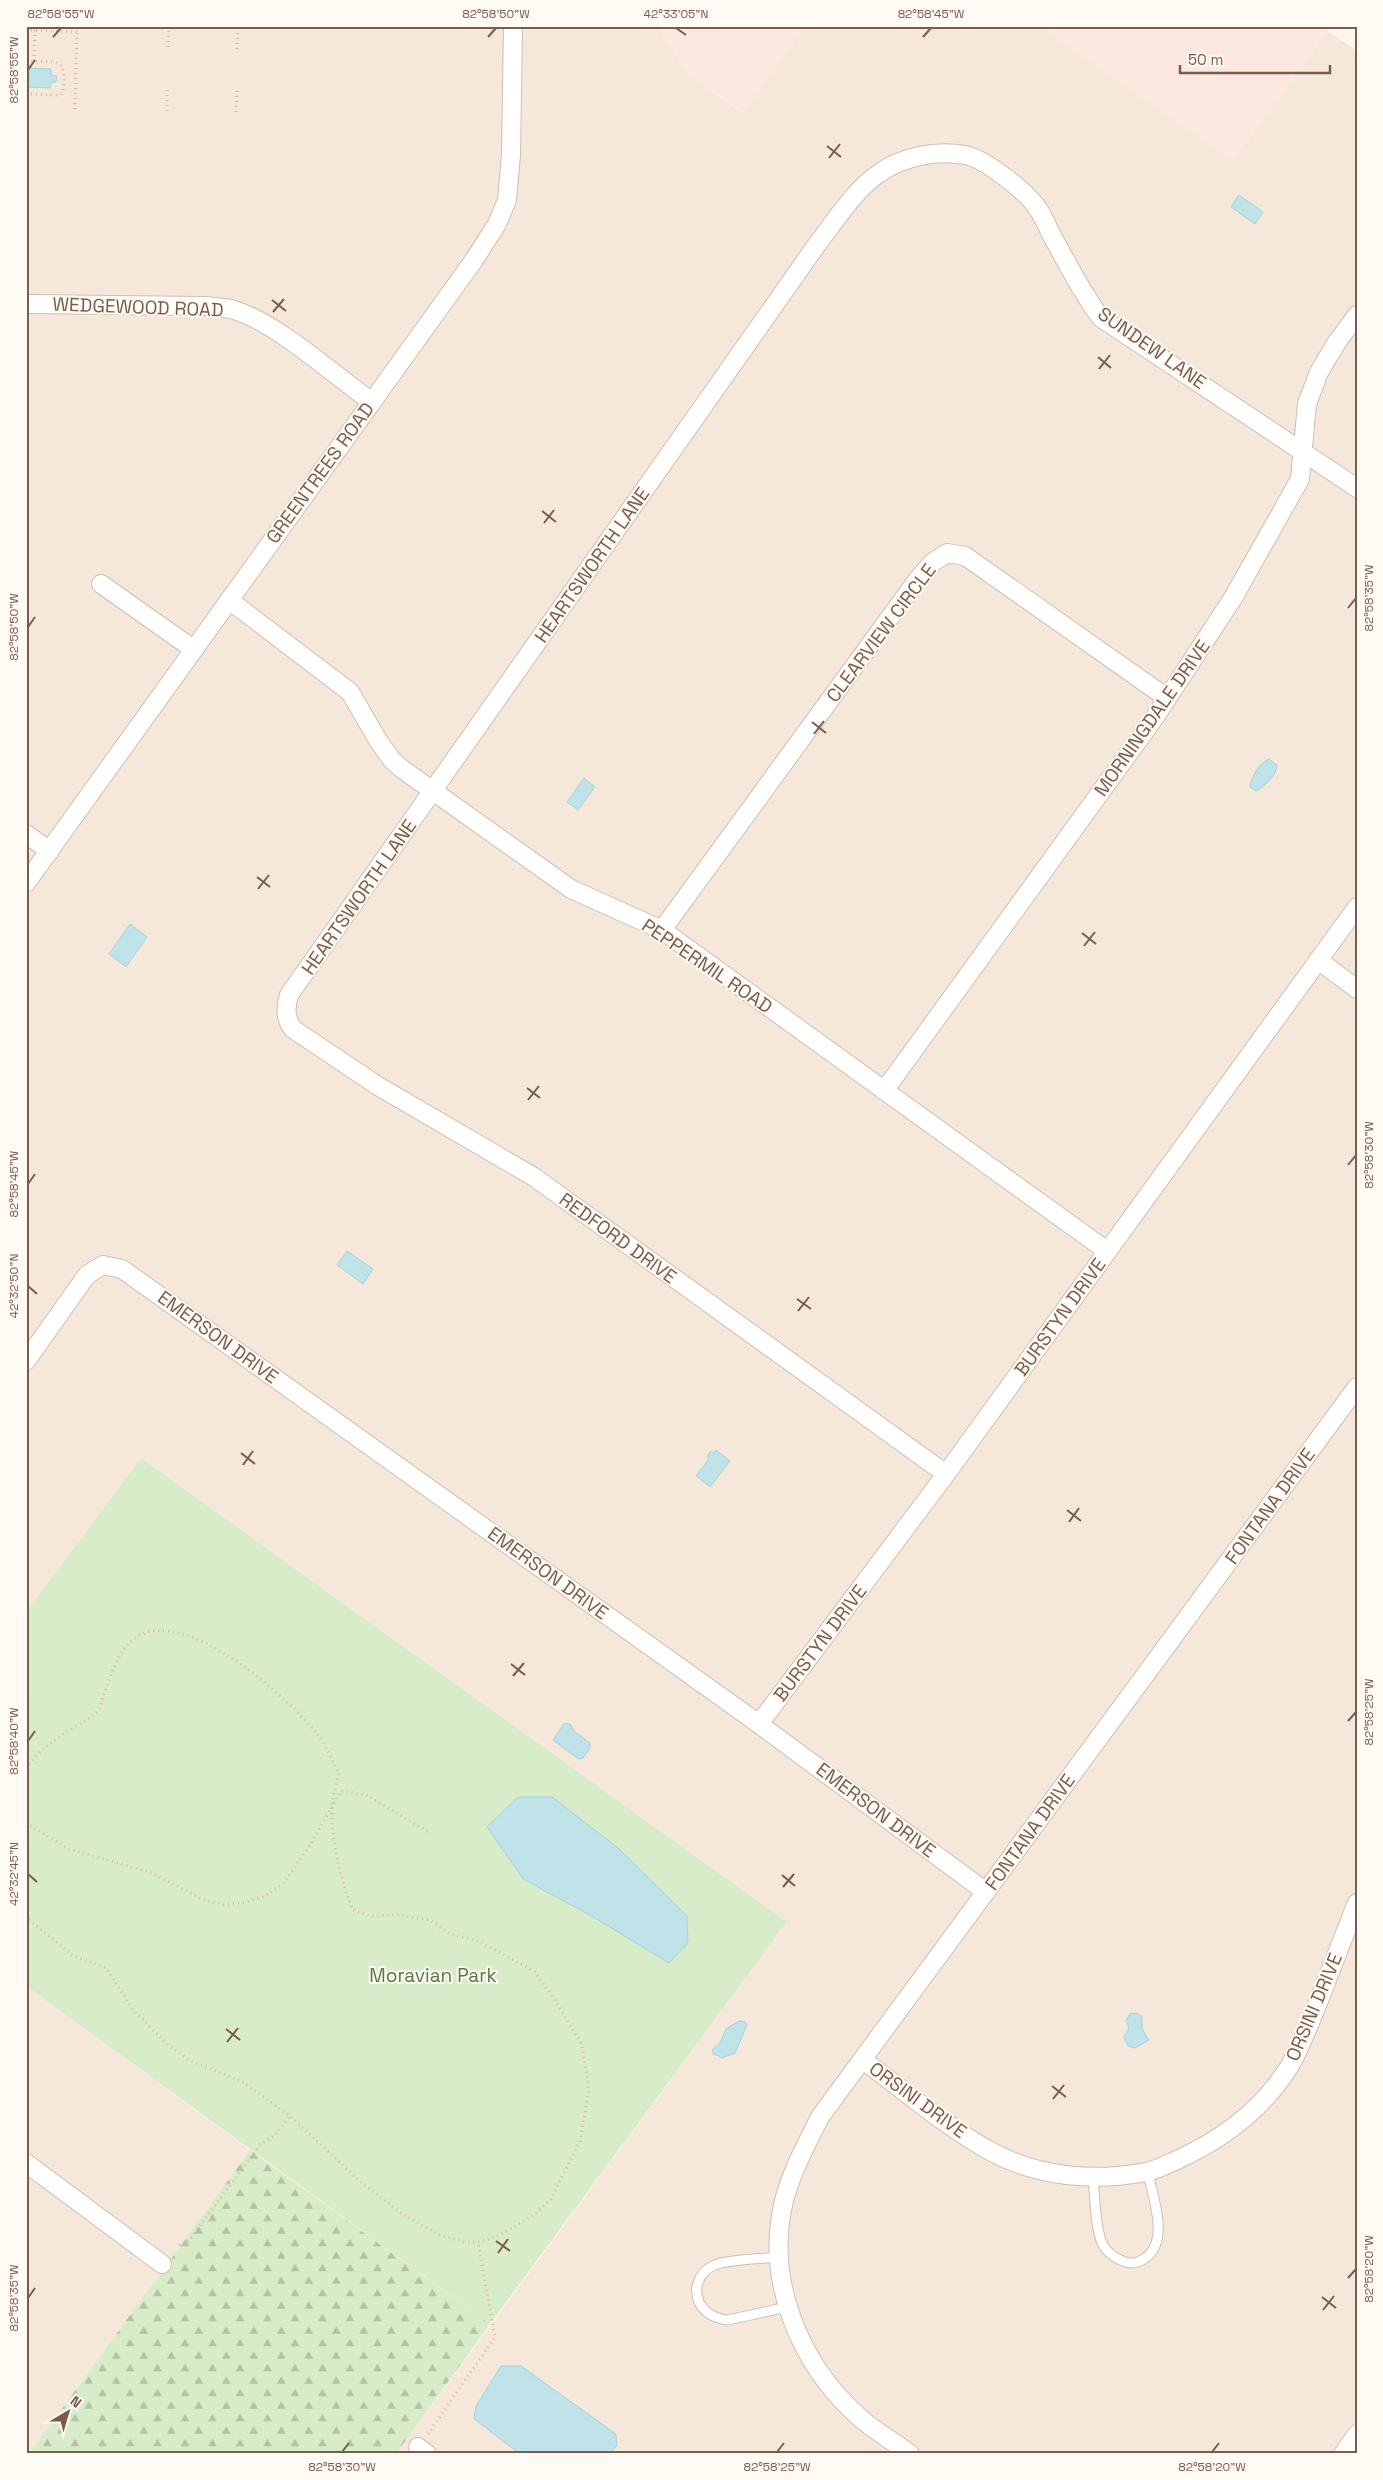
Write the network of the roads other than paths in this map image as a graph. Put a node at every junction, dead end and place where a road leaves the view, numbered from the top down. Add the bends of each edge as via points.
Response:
1 (513, 26) edge
2 (933, 154) joint
3 (26, 304) edge
4 (1357, 315) edge
5 (372, 402) junction
6 (1302, 451) junction
7 (1357, 488) edge
8 (101, 584) dead end
9 (229, 600) junction
10 (194, 649) junction
11 (1167, 698) junction
12 (434, 791) junction
13 (26, 834) edge
14 (50, 851) junction
15 (26, 883) edge
16 (1357, 907) edge
17 (662, 930) junction
18 (1318, 960) junction
19 (1357, 989) edge
20 (286, 1013) joint
21 (884, 1091) junction
22 (1107, 1252) junction
23 (26, 1361) edge
24 (1357, 1387) edge
25 (946, 1474) junction
26 (759, 1724) junction
27 (986, 1892) junction
28 (1357, 1903) edge
29 (863, 2060) junction
30 (27, 2167) edge
31 (1148, 2172) junction
32 (1093, 2178) junction
33 (777, 2257) junction
34 (162, 2264) dead end
35 (787, 2307) junction
36 (1357, 2434) edge
37 (910, 2454) edge
38 (1343, 2454) edge

1 - 5 street, GREENTREES ROAD via 507,200 497,224 474,260
2 - 6 street, SUNDEW LANE via 967,156 1002,174 1036,206 1084,296 1101,318
2 - 12 street, HEARTSWORTH LANE via 913,156 877,174 824,236
3 - 5 street, WEDGEWOOD ROAD via 233,309 279,334
4 - 6 street, MORNINGDALE DRIVE via 1320,372 1307,404
5 - 9 street, GREENTREES ROAD
6 - 7 street, SUNDEW LANE
6 - 11 street, MORNINGDALE DRIVE via 1300,479 1274,527 1233,598
8 - 10 street
9 - 10 street, GREENTREES ROAD
9 - 12 street, PEPPERMIL ROAD via 350,692 392,760
10 - 14 street, GREENTREES ROAD
11 - 17 street, CLEARVIEW CIRCLE via 965,556 947,553 932,563 918,579
11 - 21 street, MORNINGDALE DRIVE
12 - 17 street, PEPPERMIL ROAD via 571,889
12 - 20 street, HEARTSWORTH LANE via 289,995
13 - 14 street
14 - 15 street, GREENTREES ROAD
16 - 18 street, BURSTYN DRIVE
17 - 21 street, PEPPERMIL ROAD
18 - 19 street
18 - 22 street, BURSTYN DRIVE
20 - 25 street, REDFORD DRIVE via 293,1029 378,1086 534,1177
21 - 22 street, PEPPERMIL ROAD
22 - 25 street, BURSTYN DRIVE
23 - 26 street, EMERSON DRIVE via 88,1275 103,1265 122,1269
24 - 27 street, FONTANA DRIVE
25 - 26 street, BURSTYN DRIVE
26 - 27 street, EMERSON DRIVE
27 - 29 street, FONTANA DRIVE
28 - 31 street, ORSINI DRIVE via 1307,2030 1289,2066 1266,2098 1243,2121 1218,2138
29 - 32 street, ORSINI DRIVE via 963,2134 993,2152 1026,2166
29 - 33 street, FONTANA DRIVE via 820,2117 799,2159 783,2205
30 - 34 street
31 - 32 street, ORSINI DRIVE
31 - 32 lane via 1158,2225 1157,2238 1146,2258 1136,2263 1115,2257 1101,2241
33 - 35 street, FONTANA DRIVE
33 - 35 lane via 715,2265 699,2282 698,2300 711,2316 728,2320
35 - 37 street, FONTANA DRIVE via 821,2377 858,2416
36 - 38 street

